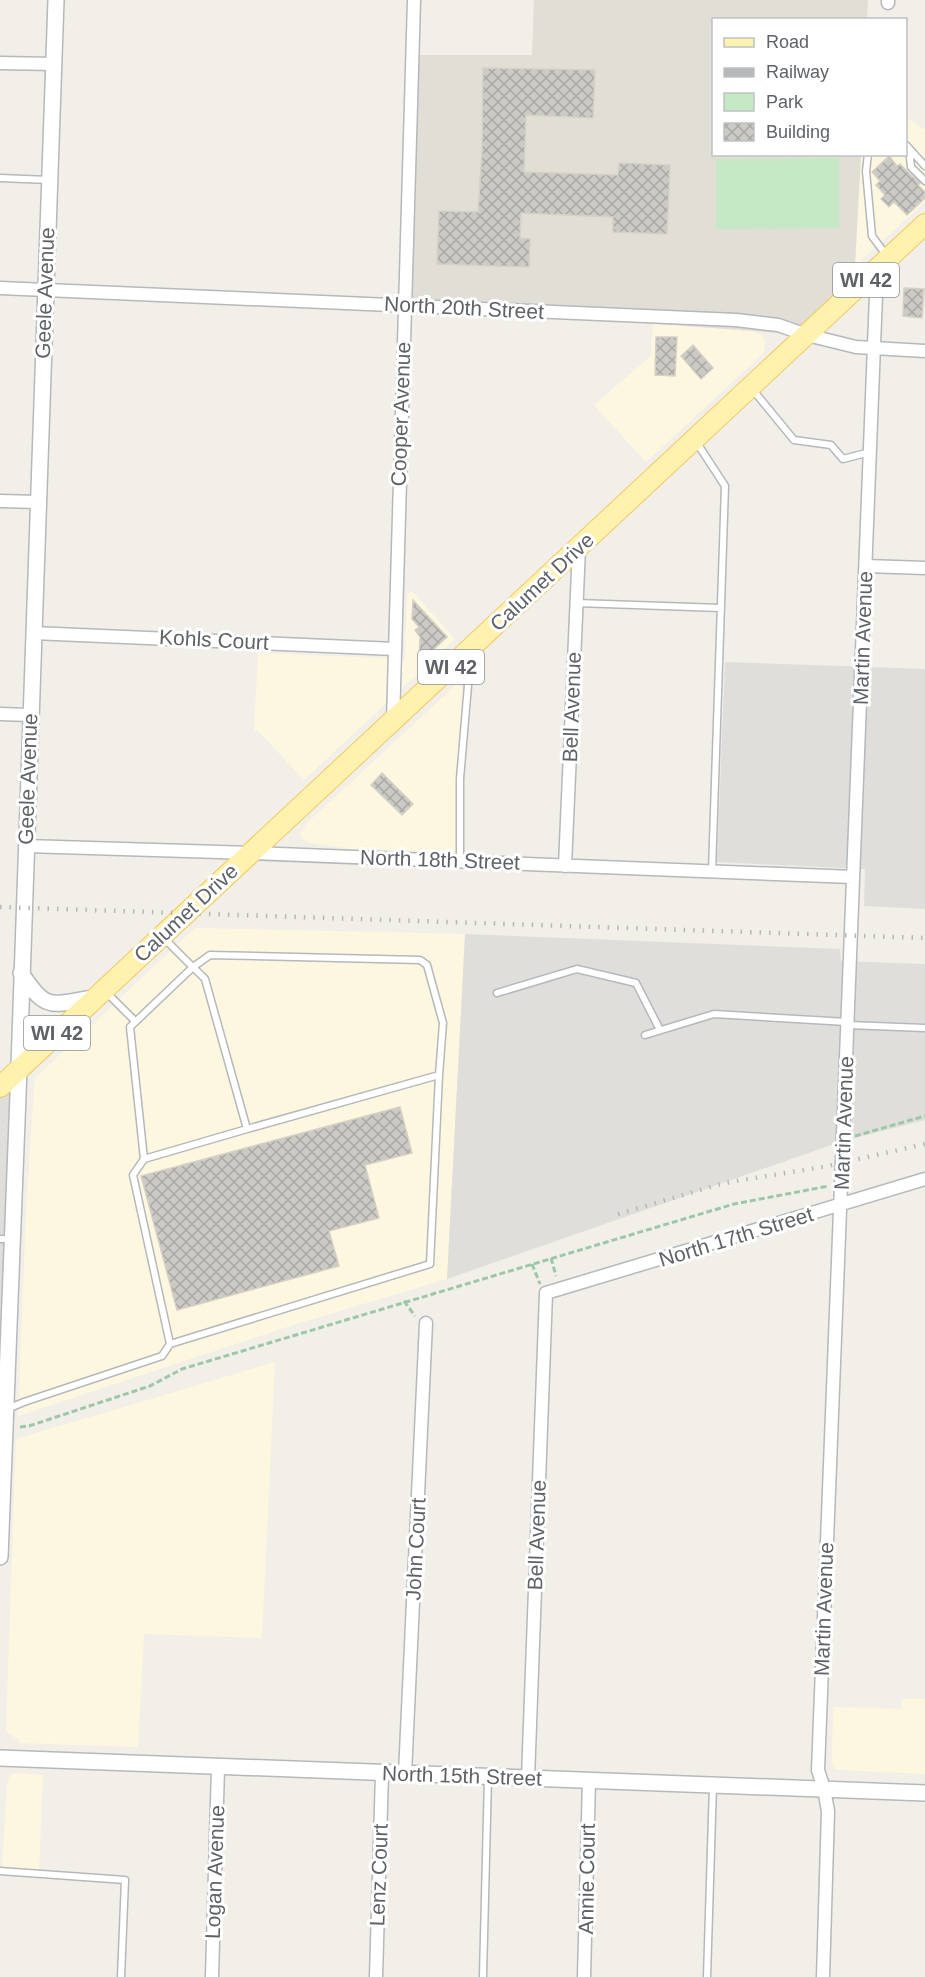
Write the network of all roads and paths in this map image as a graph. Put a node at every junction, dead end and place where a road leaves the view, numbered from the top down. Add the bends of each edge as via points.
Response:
1 (56, 0) edge
2 (414, 0) edge
3 (0, 63) edge
4 (54, 64) junction
5 (907, 147) edge
6 (868, 156) edge
7 (925, 166) edge
8 (0, 178) edge
9 (49, 180) junction
10 (925, 181) edge
11 (925, 224) edge
12 (883, 263) junction
13 (0, 288) edge
14 (45, 290) junction
15 (405, 305) junction
16 (807, 335) junction
17 (874, 349) junction
18 (925, 351) edge
19 (750, 387) junction
20 (694, 440) junction
21 (870, 452) junction
22 (0, 501) edge
23 (37, 502) junction
24 (579, 548) junction
25 (866, 566) junction
26 (925, 568) edge
27 (577, 603) junction
28 (721, 608) junction
29 (33, 633) junction
30 (395, 649) junction
31 (460, 658) junction
32 (0, 714) edge
33 (30, 715) junction
34 (393, 721) junction
35 (26, 846) junction
36 (251, 853) junction
37 (460, 861) junction
38 (565, 866) junction
39 (711, 872) junction
40 (853, 877) junction
41 (161, 935) junction
42 (193, 967) junction
43 (21, 973) junction
44 (99, 993) junction
45 (497, 993) dead end
46 (135, 1021) junction
47 (848, 1024) junction
48 (925, 1028) edge
49 (660, 1030) junction
50 (645, 1035) dead end
51 (19, 1069) junction
52 (439, 1075) junction
53 (0, 1087) edge
54 (925, 1116) edge
55 (247, 1129) junction
56 (860, 1135) dead end
57 (144, 1159) junction
58 (925, 1179) edge
59 (831, 1186) dead end
60 (841, 1204) junction
61 (6, 1239) edge
62 (551, 1258) junction
63 (532, 1264) junction
64 (559, 1289) junction
65 (546, 1293) junction
66 (404, 1301) junction
67 (426, 1323) joint
68 (170, 1344) junction
69 (3, 1410) edge
70 (6, 1428) junction
71 (0, 1557) edge
72 (0, 1758) edge
73 (219, 1767) junction
74 (382, 1773) junction
75 (405, 1774) junction
76 (488, 1777) junction
77 (528, 1778) junction
78 (589, 1780) junction
79 (712, 1785) junction
80 (824, 1789) junction
81 (925, 1793) edge
82 (0, 1871) edge
83 (121, 1977) edge
84 (212, 1977) edge
85 (376, 1977) edge
86 (483, 1977) edge
87 (585, 1977) edge
88 (707, 1977) edge
89 (823, 1977) edge

1 - 4 street, Geele Avenue
2 - 15 street, Cooper Avenue
3 - 4 street
4 - 9 street, Geele Avenue
5 - 7 lane
5 - 10 lane via 911,167
6 - 12 lane via 872,236
8 - 9 lane
9 - 14 street, Geele Avenue
11 - 12 main road, Calumet Drive / WI 42
12 - 16 main road, Calumet Drive / WI 42
12 - 17 street, Martin Avenue
13 - 14 street, North 20th Street
14 - 15 street, North 20th Street
14 - 23 street, Geele Avenue
15 - 16 street, North 20th Street via 736,320 778,325
15 - 30 street, Cooper Avenue
16 - 17 street, North 20th Street
16 - 19 main road, Calumet Drive / WI 42
17 - 18 street, North 20th Street
17 - 21 street, Martin Avenue
19 - 20 main road, Calumet Drive / WI 42
19 - 21 lane via 794,440 831,445 843,459
20 - 24 main road, Calumet Drive / WI 42
20 - 28 lane via 725,486
21 - 25 street, Martin Avenue
22 - 23 street
23 - 29 street, Geele Avenue
24 - 27 street, Bell Avenue
24 - 31 main road, Calumet Drive / WI 42
25 - 26 street
25 - 40 street, Martin Avenue
27 - 28 lane
27 - 38 street, Bell Avenue
28 - 39 lane
29 - 30 street, Kohls Court
29 - 33 street, Geele Avenue
30 - 34 street, Cooper Avenue
31 - 34 main road, Calumet Drive / WI 42
31 - 37 lane via 468,685 460,779
32 - 33 street
33 - 35 street, Geele Avenue
34 - 36 main road, Calumet Drive / WI 42
35 - 36 street, North 18th Street
35 - 43 street, Geele Avenue
36 - 37 street, North 18th Street
36 - 41 main road, Calumet Drive / WI 42
37 - 38 street, North 18th Street
38 - 39 street, North 18th Street
39 - 40 street, North 18th Street
40 - 47 street, Martin Avenue
41 - 42 lane
41 - 44 main road, Calumet Drive / WI 42
42 - 46 lane
42 - 52 lane via 210,955 424,961 443,1023
42 - 55 lane via 205,979
43 - 44 street via 47,1003
43 - 51 street, Geele Avenue
44 - 46 lane
44 - 51 main road, Calumet Drive / WI 42
45 - 49 lane via 577,969 636,983
46 - 57 lane via 130,1029
47 - 48 lane
47 - 49 lane via 714,1014
47 - 60 street, Martin Avenue
49 - 50 lane
51 - 53 main road, Calumet Drive / WI 42
51 - 61 street, Geele Avenue
52 - 55 lane
52 - 68 lane via 430,1264
54 - 56 path
55 - 57 lane
57 - 68 lane via 134,1175
58 - 60 street, North 17th Street
59 - 62 path via 734,1204
60 - 64 street, North 17th Street
60 - 80 street, Martin Avenue via 818,1770
61 - 69 street, Geele Avenue
62 - 63 path
62 - 64 path
63 - 65 path
63 - 66 path
64 - 65 street, North 17th Street
65 - 77 street, Bell Avenue
66 - 67 path via 418,1320
66 - 70 path via 182,1369 150,1386 29,1426
67 - 75 street, John Court
68 - 69 lane via 162,1356
69 - 70 street, Geele Avenue
70 - 71 street, Geele Avenue
72 - 73 street, North 15th Street
73 - 74 street, North 15th Street
73 - 84 street, Logan Avenue
74 - 75 street, North 15th Street
74 - 85 street, Lenz Court
75 - 76 street, North 15th Street
76 - 77 street, North 15th Street
76 - 86 lane
77 - 78 street, North 15th Street
78 - 79 street, North 15th Street
78 - 87 street, Annie Court
79 - 80 street, North 15th Street
79 - 88 lane
80 - 81 street, North 15th Street
80 - 89 street, Martin Avenue via 828,1811
82 - 83 lane via 125,1880

